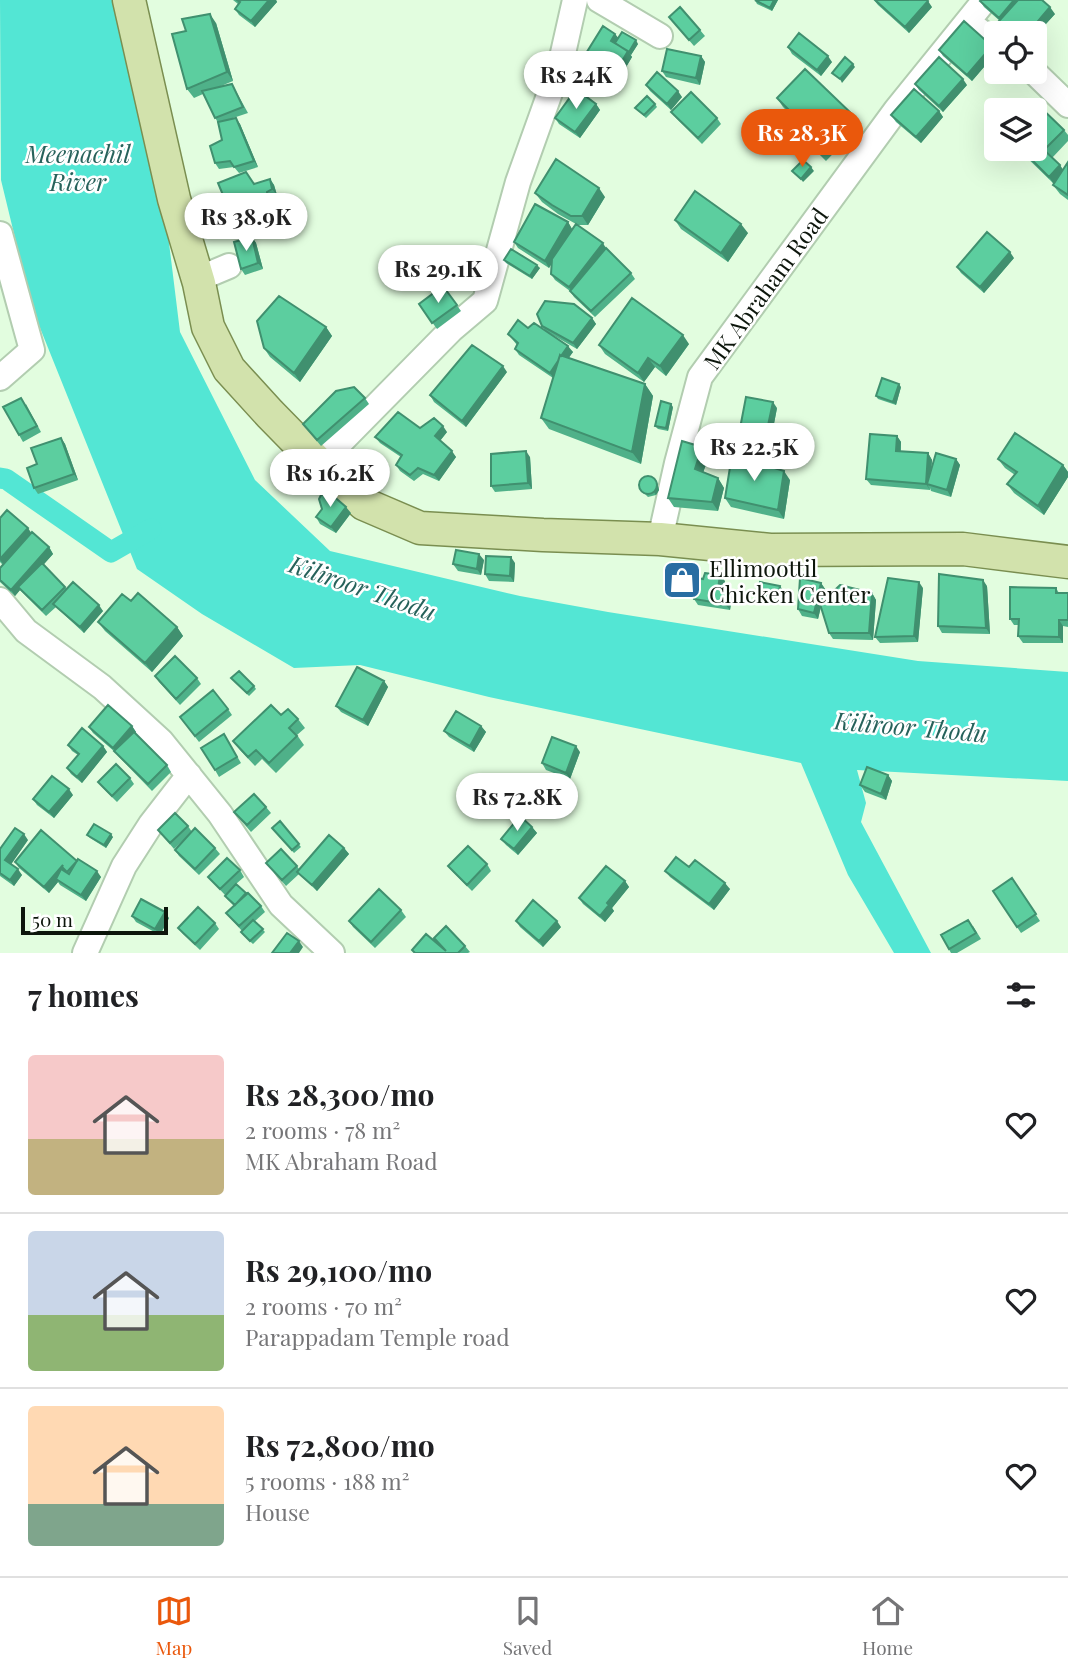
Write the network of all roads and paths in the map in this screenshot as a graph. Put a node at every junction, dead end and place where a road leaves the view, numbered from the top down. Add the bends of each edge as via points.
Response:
1 (129, 0) edge
2 (575, 0) edge
3 (599, 0) edge
4 (985, 0) edge
5 (968, 22) junction
6 (984, 34) edge
7 (660, 36) dead end
8 (1046, 84) edge
9 (1068, 105) edge
10 (0, 234) edge
11 (229, 266) dead end
12 (198, 279) junction
13 (0, 378) edge
14 (319, 464) junction
15 (660, 539) junction
16 (1068, 562) edge
17 (0, 600) edge
18 (189, 775) junction
19 (85, 953) edge
20 (332, 953) edge

1 - 12 main road via 174,199
2 - 14 street via 561,62 518,181 485,301 452,328
3 - 7 street
4 - 5 street, MK Abraham Road
5 - 6 street
5 - 15 street, MK Abraham Road via 896,110 700,377
8 - 9 street
10 - 13 street via 32,351
11 - 12 street
12 - 14 main road via 208,327 229,369
14 - 15 main road via 364,504 420,528
15 - 16 main road via 770,550 963,549
17 - 18 street via 26,631 102,687
18 - 19 street via 124,866
18 - 20 street via 281,905

